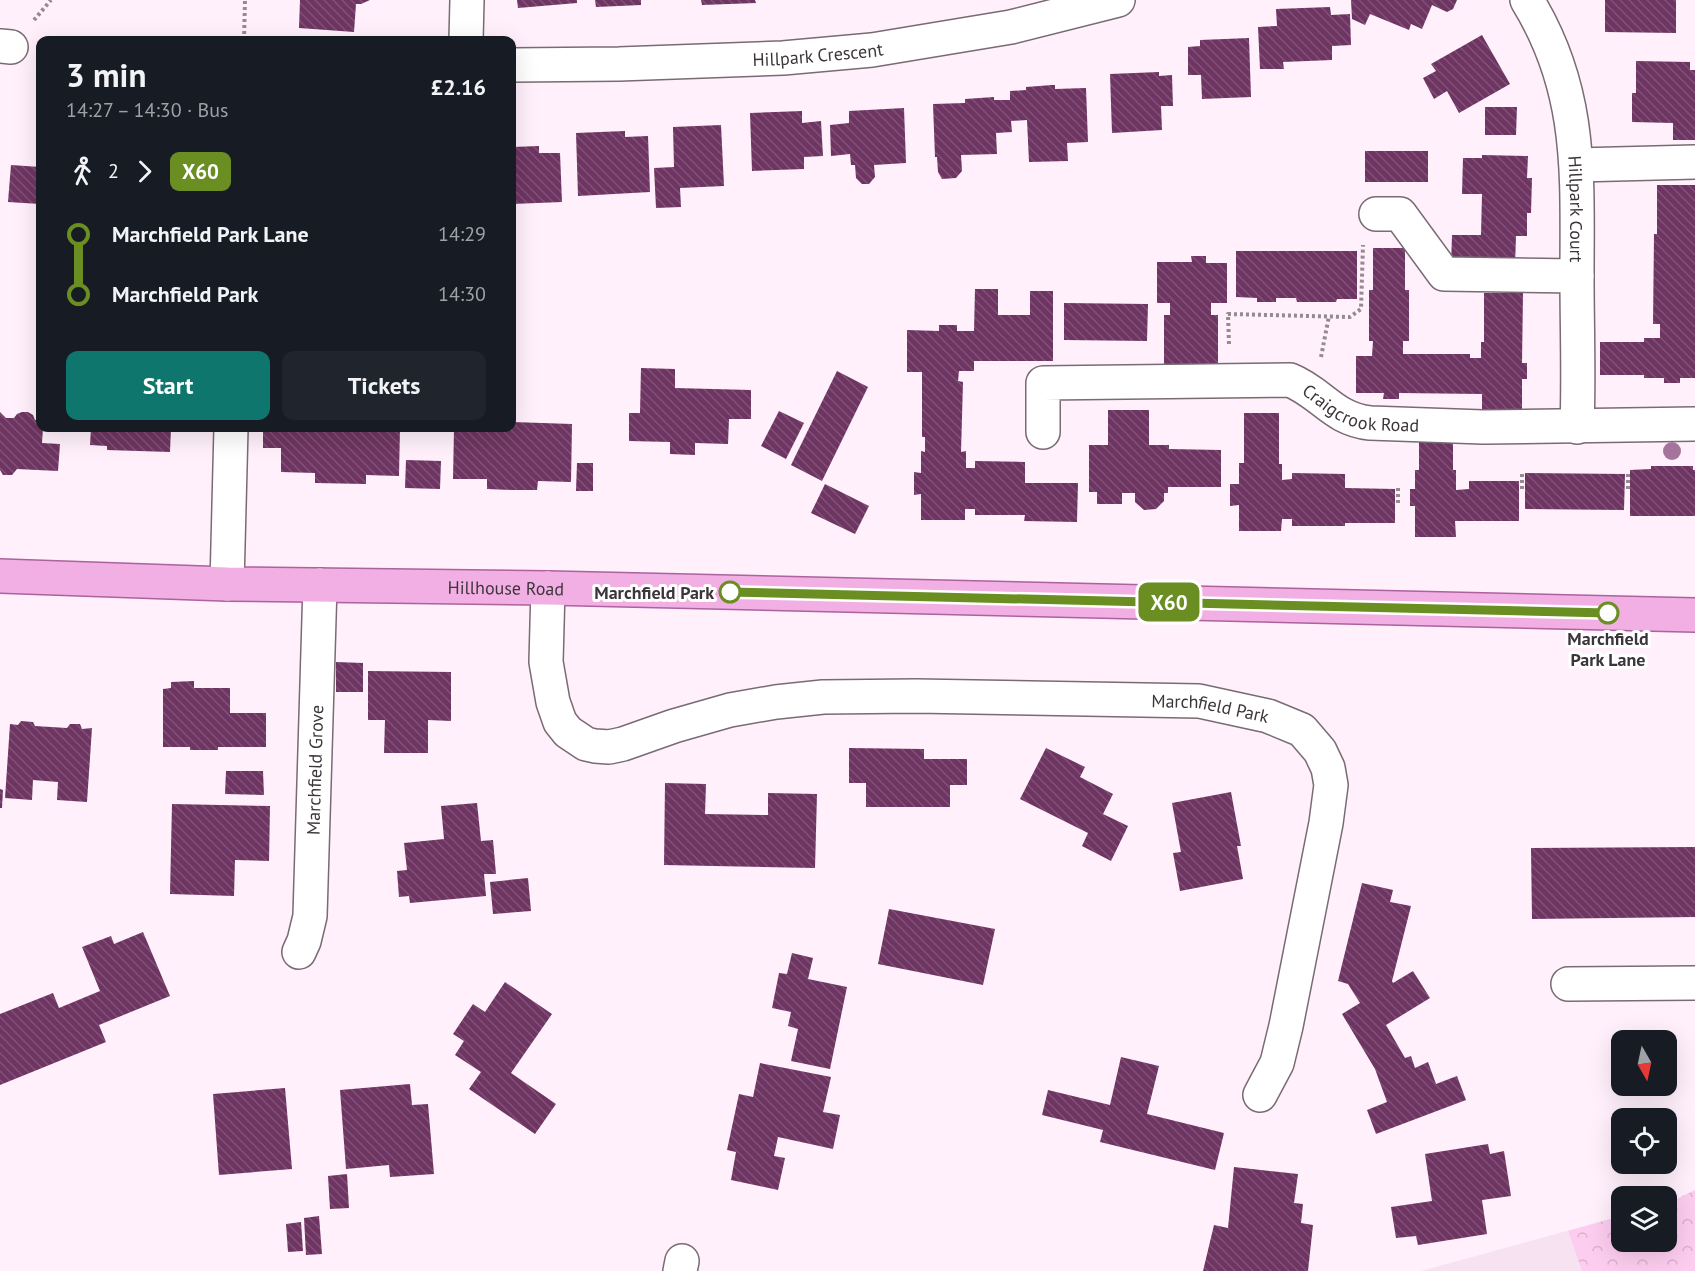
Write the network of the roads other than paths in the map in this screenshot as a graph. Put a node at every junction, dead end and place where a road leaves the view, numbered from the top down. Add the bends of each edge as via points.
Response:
1 (467, 0) edge
2 (1118, 0) edge
3 (1527, 0) edge
4 (466, 36) edge
5 (516, 65) edge
6 (1695, 162) edge
7 (1577, 165) junction
8 (1376, 214) road end
9 (1577, 276) junction
10 (1695, 424) edge
11 (1577, 427) junction
12 (231, 432) edge
13 (1043, 432) dead end
14 (0, 576) edge
15 (227, 584) junction
16 (320, 585) junction
17 (548, 588) junction
18 (1695, 615) edge
19 (299, 952) dead end
20 (1695, 983) edge
21 (1568, 984) dead end
22 (1260, 1095) dead end

1 - 4 street
2 - 5 street, Hillpark Crescent via 1011,27 872,50 783,58
3 - 7 street, Hillpark Court via 1549,39 1565,87
6 - 7 street
7 - 9 street, Hillpark Court
8 - 9 street via 1400,214 1444,274
9 - 11 street, Hillpark Court
10 - 11 street, Craigcrook Road
11 - 13 street, Craigcrook Road via 1356,422 1290,380 1043,383
12 - 15 street
14 - 15 main road, Hillhouse Road
15 - 16 main road, Hillhouse Road
16 - 17 main road, Hillhouse Road
16 - 19 street, Marchfield Grove via 310,910
17 - 18 main road, Hillhouse Road
17 - 22 street, Marchfield Park via 546,662 553,702 568,732 595,746 623,744 730,710 823,697 1199,701 1268,716 1302,730 1320,751 1331,785 1286,1026 1276,1063
20 - 21 street

